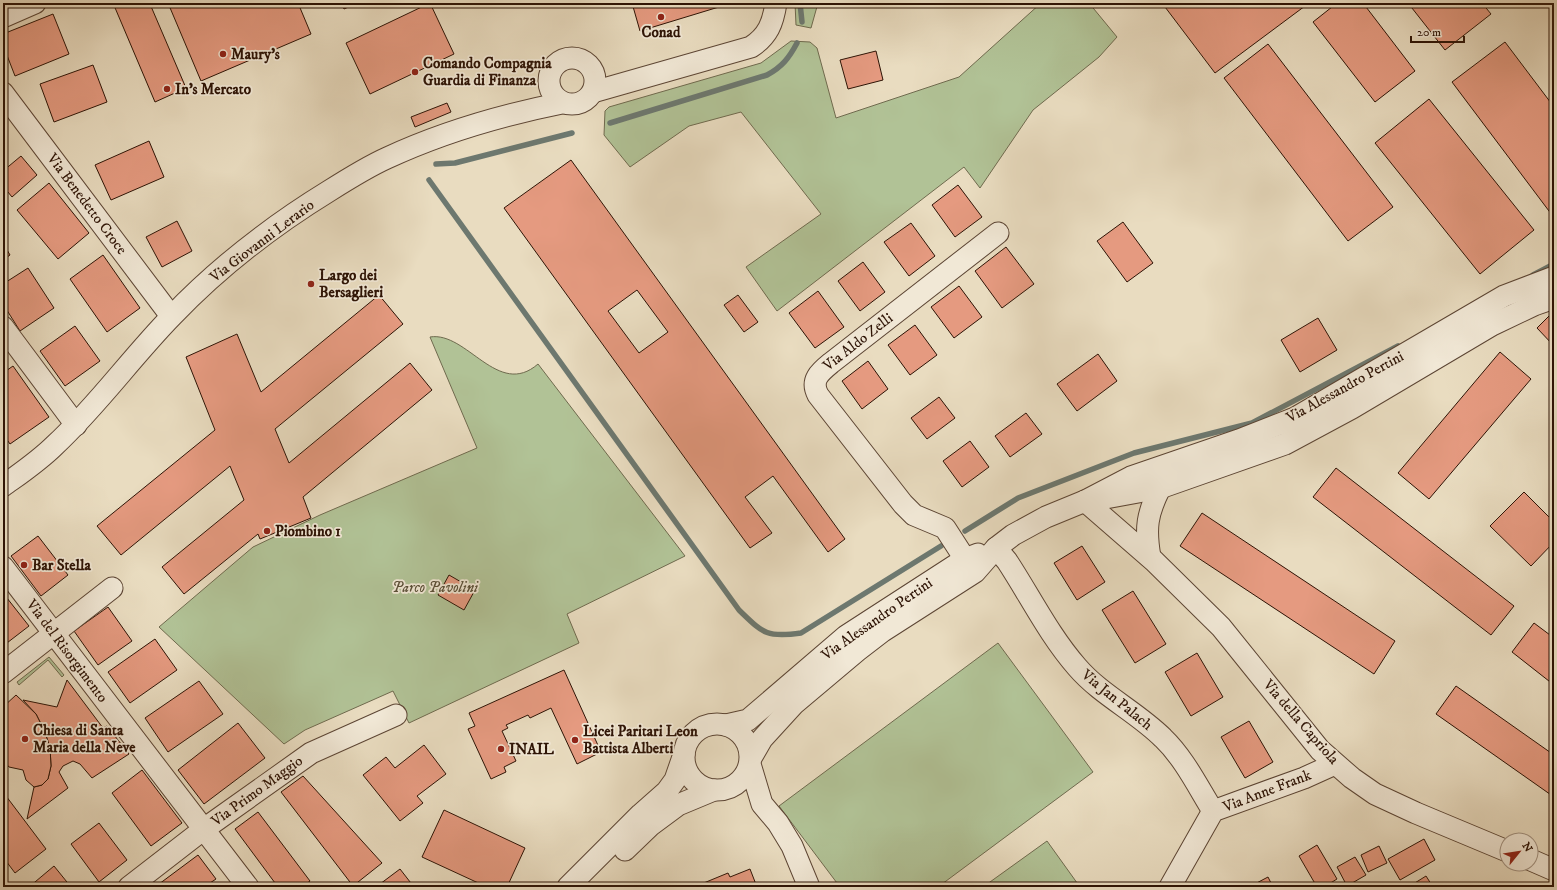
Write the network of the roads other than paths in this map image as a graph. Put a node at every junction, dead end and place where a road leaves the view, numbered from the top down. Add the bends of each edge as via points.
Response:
1 (34, 3) edge
2 (776, 3) edge
3 (3, 17) edge
4 (590, 65) junction
5 (643, 77) junction
6 (549, 81) junction
7 (593, 92) junction
8 (3, 93) edge
9 (562, 103) junction
10 (514, 112) junction
11 (998, 233) dead end
12 (1554, 277) edge
13 (1554, 298) edge
14 (171, 316) junction
15 (3, 327) edge
16 (76, 425) junction
17 (3, 486) edge
18 (1160, 488) junction
19 (1085, 501) junction
20 (996, 548) junction
21 (1150, 557) junction
22 (965, 559) junction
23 (3, 567) edge
24 (112, 588) dead end
25 (53, 634) junction
26 (3, 673) edge
27 (396, 715) dead end
28 (726, 725) junction
29 (684, 754) junction
30 (750, 761) junction
31 (1335, 764) junction
32 (722, 789) junction
33 (762, 804) junction
34 (1213, 811) junction
35 (204, 829) junction
36 (1499, 848) edge
37 (1539, 863) edge
38 (1554, 870) edge
39 (129, 887) edge
40 (248, 887) edge
41 (568, 887) edge
42 (587, 887) edge
43 (809, 887) edge
44 (1170, 887) edge

1 - 3 street
2 - 5 street via 774,18 767,33 751,47
4 - 5 street
4 - 6 street via 573,58 562,60 552,68
4 - 7 street via 596,78
5 - 7 street
6 - 9 street via 550,90
6 - 10 street, Via Giovanni Lerario
7 - 9 street via 579,104
8 - 14 street, Via Benedetto Croce
9 - 10 street, Via Giovanni Lerario
10 - 14 street, Via Giovanni Lerario via 426,142 385,159 352,177 299,210 234,258
11 - 22 street, Via Aldo Zelli via 831,363 819,374 814,385 818,395 902,504 914,515 945,528
12 - 19 street, Via Alessandro Pertini via 1504,296 1295,418 1239,440 1130,476
13 - 18 street, Via Alessandro Pertini via 1492,325 1308,433 1285,444
14 - 16 street, Via Giovanni Lerario
15 - 16 street
16 - 17 street, Via Giovanni Lerario via 54,447
18 - 19 street, Via Alessandro Pertini
18 - 21 street via 1150,508 1147,523
19 - 20 street, Via Alessandro Pertini via 1034,523
19 - 21 street, Via della Capriola
20 - 22 street, Via Alessandro Pertini
20 - 30 street, Via Alessandro Pertini via 975,572 883,631 800,699 762,739
20 - 34 street, Via Jan Palach via 1078,668 1164,739
21 - 31 street, Via della Capriola via 1221,627 1320,750
22 - 28 street, Via Alessandro Pertini via 846,636 748,720
23 - 25 street, Via del Risorgimento
24 - 25 street
25 - 26 street
25 - 35 street, Via del Risorgimento
27 - 35 street, Via Primo Maggio via 311,753
28 - 29 street via 713,724 701,728 691,737
28 - 30 street via 746,741
29 - 32 street via 685,766 694,780 703,787
29 - 41 street via 675,780 667,791
30 - 32 street via 743,778
30 - 33 street
31 - 34 street, Via Anne Frank
31 - 36 street, Via della Capriola via 1375,794
32 - 33 street
32 - 42 street via 687,800 668,812 638,837
33 - 43 street via 792,846
34 - 44 street, Via Anne Frank
35 - 39 street, Via Primo Maggio
35 - 40 street, Via del Risorgimento
37 - 38 street

